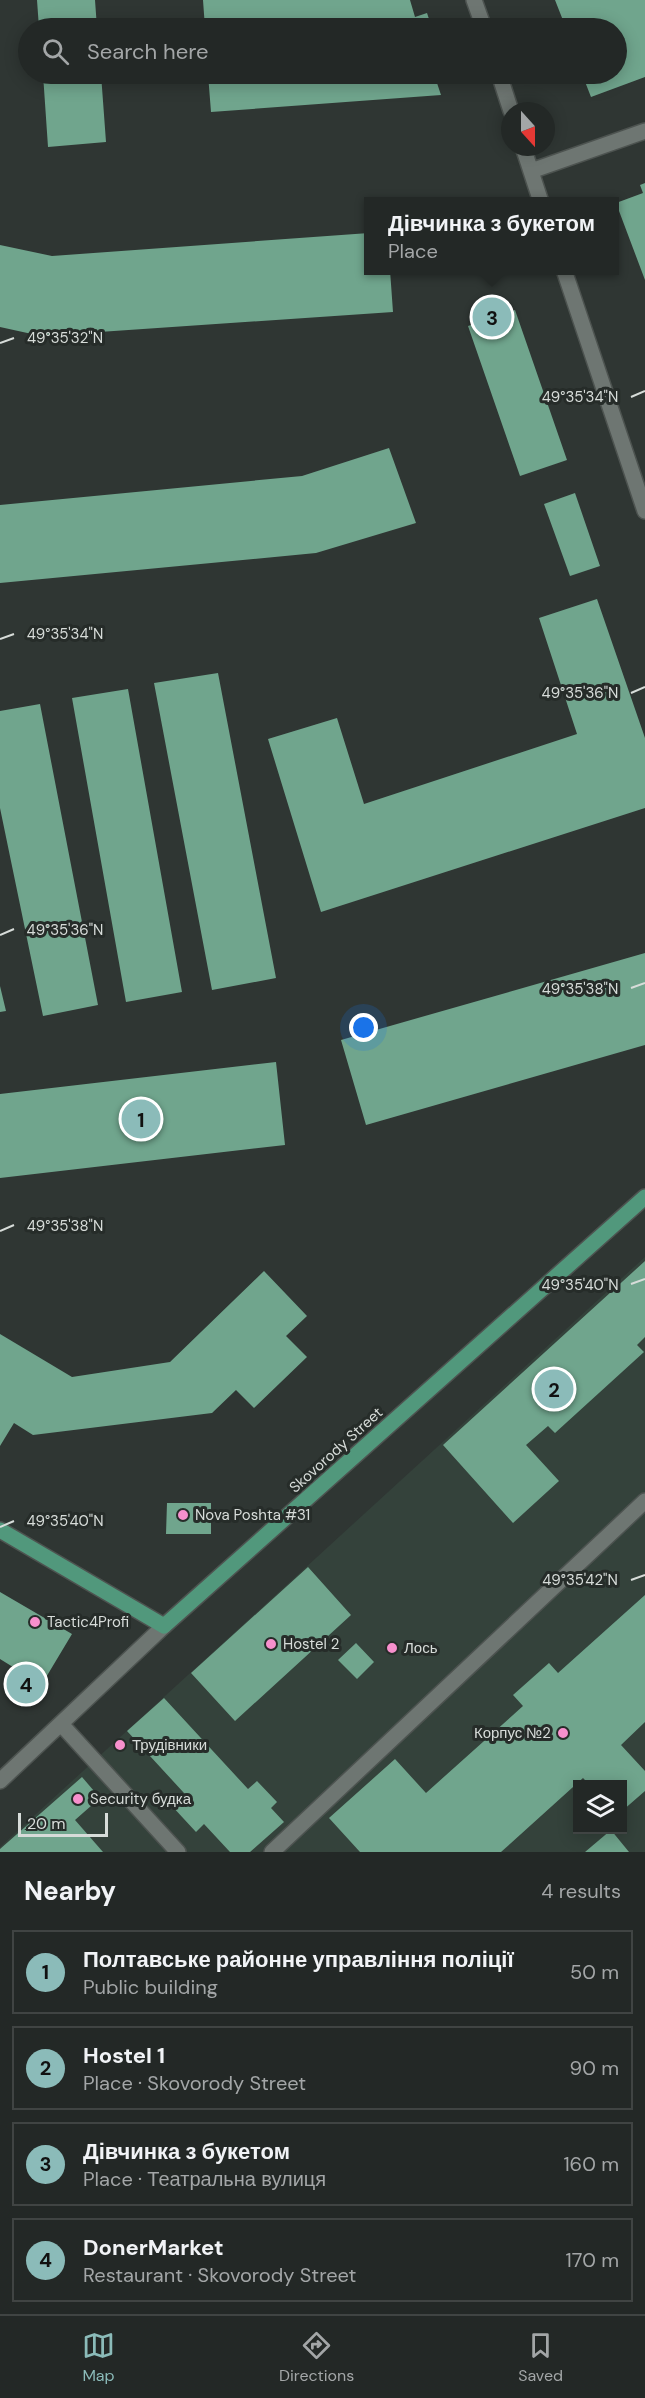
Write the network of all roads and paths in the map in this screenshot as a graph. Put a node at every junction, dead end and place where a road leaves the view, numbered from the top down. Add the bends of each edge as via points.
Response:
1 (474, 0) edge
2 (480, 18) edge
3 (502, 84) edge
4 (508, 102) edge
5 (645, 131) edge
6 (526, 156) edge
7 (531, 171) junction
8 (540, 197) edge
9 (566, 275) edge
10 (645, 511) edge
11 (645, 1197) edge
12 (645, 1501) edge
13 (0, 1530) edge
14 (164, 1626) junction
15 (61, 1724) junction
16 (0, 1781) edge
17 (178, 1852) edge
18 (272, 1852) edge

1 - 2 street
3 - 4 street
5 - 7 street
6 - 7 street
7 - 8 street
9 - 10 street
11 - 14 main road, Skovorody Street
12 - 18 street
13 - 14 main road
14 - 15 street, Skovorody Street
15 - 16 street, Skovorody Street
15 - 17 street

